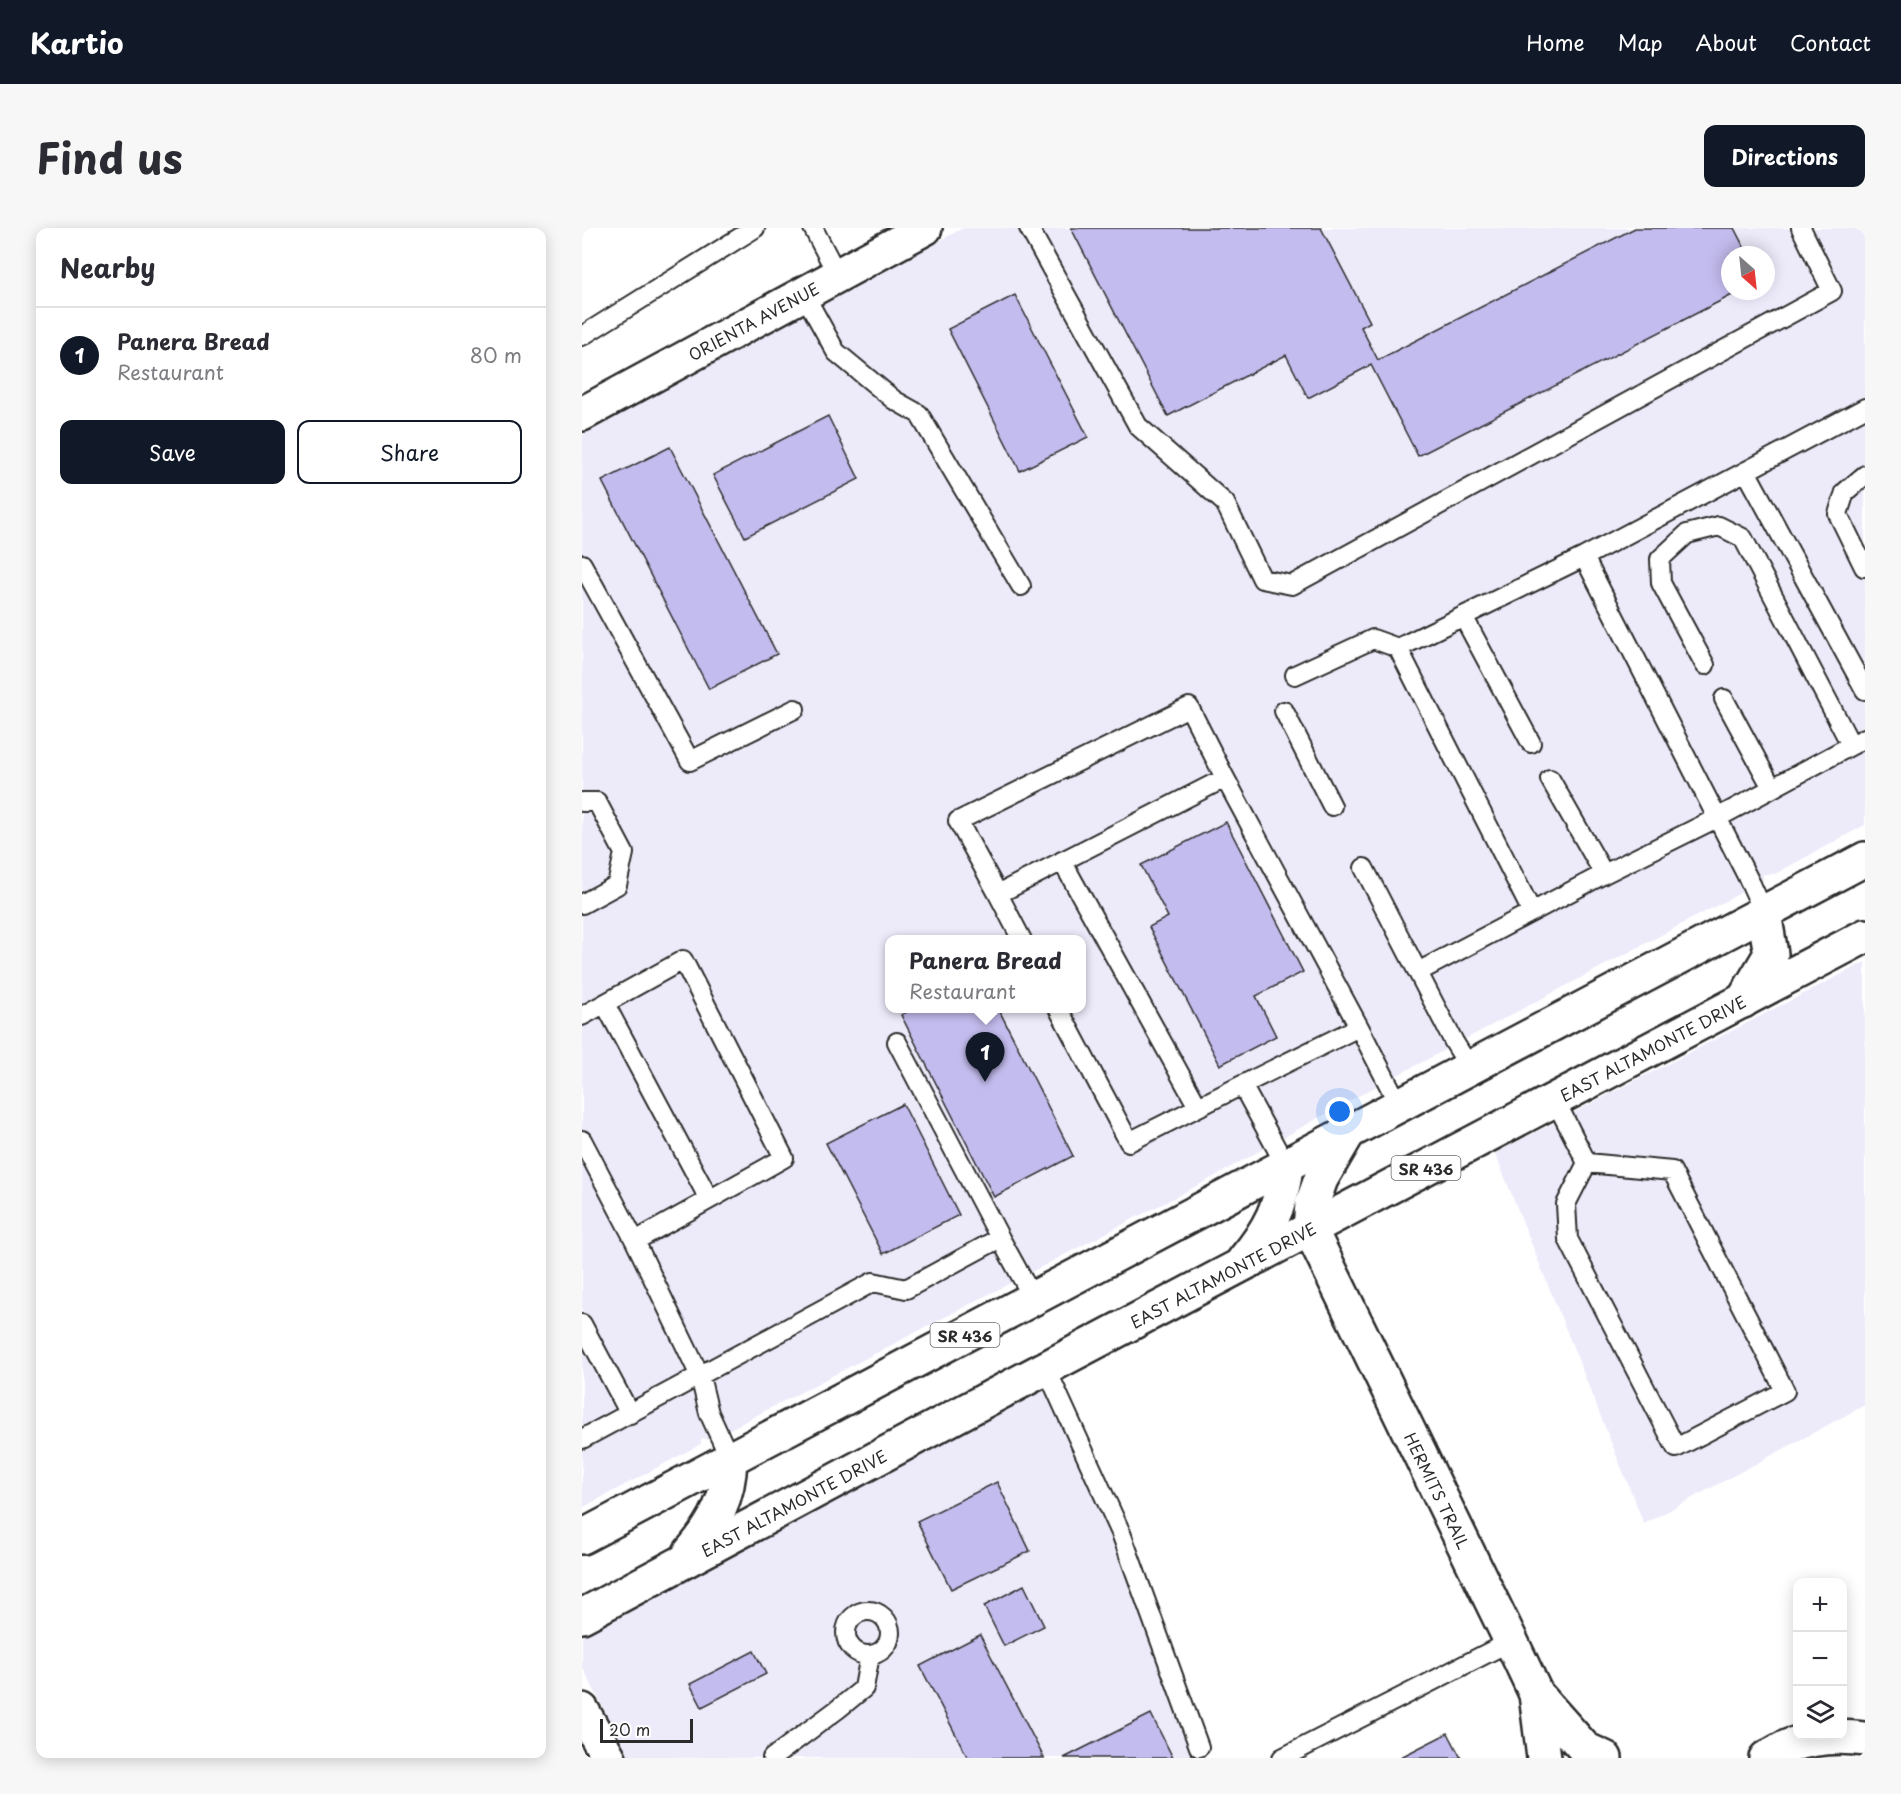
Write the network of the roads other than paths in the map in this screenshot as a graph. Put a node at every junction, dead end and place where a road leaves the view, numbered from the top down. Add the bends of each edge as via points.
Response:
1 (755, 228) edge
2 (813, 228) edge
3 (925, 228) edge
4 (1029, 228) edge
5 (1801, 228) edge
6 (838, 276) junction
7 (804, 294) junction
8 (582, 336) edge
9 (1865, 408) edge
10 (582, 414) edge
11 (1746, 471) junction
12 (1865, 476) edge
13 (1584, 557) junction
14 (582, 564) edge
15 (1864, 567) edge
16 (1022, 586) dead end
17 (1463, 616) junction
18 (1398, 648) junction
19 (1705, 665) dead end
20 (1294, 675) dead end
21 (1865, 690) edge
22 (1724, 699) dead end
23 (795, 708) dead end
24 (1284, 711) dead end
25 (1858, 742) edge
26 (1531, 744) dead end
27 (1225, 777) junction
28 (1550, 779) dead end
29 (1772, 788) junction
30 (582, 802) edge
31 (1332, 806) dead end
32 (1717, 818) junction
33 (1865, 859) edge
34 (1062, 861) junction
35 (1364, 868) dead end
36 (1604, 874) junction
37 (998, 894) junction
38 (582, 904) edge
39 (1532, 912) junction
40 (1764, 913) junction
41 (1020, 935) edge
42 (1865, 936) edge
43 (1418, 972) junction
44 (1743, 1001) junction
45 (605, 1004) junction
46 (1061, 1013) edge
47 (582, 1016) edge
48 (1359, 1027) junction
49 (897, 1042) dead end
50 (1470, 1068) junction
51 (1242, 1084) junction
52 (1555, 1100) junction
53 (1399, 1105) junction
54 (1198, 1107) junction
55 (1348, 1133) junction
56 (582, 1140) edge
57 (1587, 1163) junction
58 (1286, 1166) junction
59 (709, 1199) junction
60 (1310, 1229) junction
61 (1000, 1238) junction
62 (635, 1241) junction
63 (1239, 1266) junction
64 (1033, 1298) junction
65 (582, 1324) edge
66 (1046, 1368) junction
67 (700, 1376) junction
68 (630, 1414) junction
69 (582, 1439) edge
70 (730, 1459) junction
71 (582, 1537) edge
72 (683, 1561) junction
73 (582, 1616) edge
74 (1511, 1641) junction
75 (870, 1655) dead end
76 (1536, 1694) junction
77 (582, 1710) edge
78 (1865, 1739) edge
79 (1199, 1747) dead end
80 (609, 1758) edge
81 (772, 1758) edge
82 (1282, 1758) edge
83 (1544, 1758) edge
84 (1605, 1758) edge
85 (1766, 1758) edge

1 - 8 lane
2 - 6 lane
3 - 6 main road, ORIENTA AVENUE
4 - 5 lane via 1138,426 1225,502 1262,579 1292,585 1832,291
6 - 7 main road, ORIENTA AVENUE
7 - 10 main road, ORIENTA AVENUE
7 - 16 lane via 836,352 894,400 919,414
9 - 11 lane
11 - 13 lane
11 - 21 lane
12 - 15 lane via 1845,492 1838,514
13 - 17 lane
13 - 32 lane
14 - 23 lane via 690,761
17 - 18 lane
17 - 26 lane
18 - 20 lane via 1373,639
18 - 39 lane
19 - 25 lane via 1661,583 1660,559 1687,534 1719,526 1743,538
22 - 29 lane
24 - 31 lane
25 - 29 lane
27 - 34 lane
27 - 37 lane via 1189,707 958,821
27 - 48 lane
28 - 36 lane
29 - 32 lane
30 - 38 lane via 597,802 624,853 617,885
32 - 36 lane
32 - 40 lane
33 - 40 main road, SR 436
34 - 37 lane
34 - 54 lane
35 - 43 lane
36 - 39 lane
37 - 41 lane
39 - 43 lane
40 - 44 main road via 1771,954
40 - 50 main road, SR 436
42 - 44 main road, EAST ALTAMONTE DRIVE / SR 436
43 - 50 lane
44 - 52 main road, EAST ALTAMONTE DRIVE / SR 436
45 - 47 lane
45 - 59 lane
45 - 59 lane via 683,960 784,1158
46 - 54 lane via 1129,1142
48 - 51 lane
48 - 53 lane
49 - 61 lane
50 - 53 main road, SR 436
51 - 54 lane
51 - 58 lane
52 - 57 lane
52 - 60 main road, EAST ALTAMONTE DRIVE / SR 436
53 - 55 main road, SR 436
55 - 58 main road, SR 436
55 - 60 main road via 1321,1179 1312,1204
56 - 62 lane
57 - 57 lane via 1566,1204 1568,1239 1676,1448 1785,1391 1672,1171
58 - 63 main road via 1284,1185 1269,1227
58 - 64 main road, SR 436
59 - 62 lane
60 - 63 main road, EAST ALTAMONTE DRIVE / SR 436
60 - 74 main road, HERMITS TRAIL
61 - 64 lane
61 - 67 lane via 906,1289 873,1282
62 - 67 lane
63 - 66 main road, EAST ALTAMONTE DRIVE / SR 436
64 - 70 main road, SR 436
65 - 68 lane
66 - 72 main road, EAST ALTAMONTE DRIVE / SR 436
66 - 79 lane via 1121,1533
67 - 68 lane
67 - 70 lane via 709,1413
68 - 69 lane
70 - 71 main road, SR 436
70 - 72 main road via 730,1477 717,1515
72 - 73 main road, EAST ALTAMONTE DRIVE / SR 436
74 - 76 main road, HERMITS TRAIL
74 - 82 lane
75 - 81 lane via 864,1688
76 - 83 main road, HERMITS TRAIL
76 - 84 main road via 1585,1749
77 - 80 main road
78 - 85 main road via 1814,1740 1792,1745

